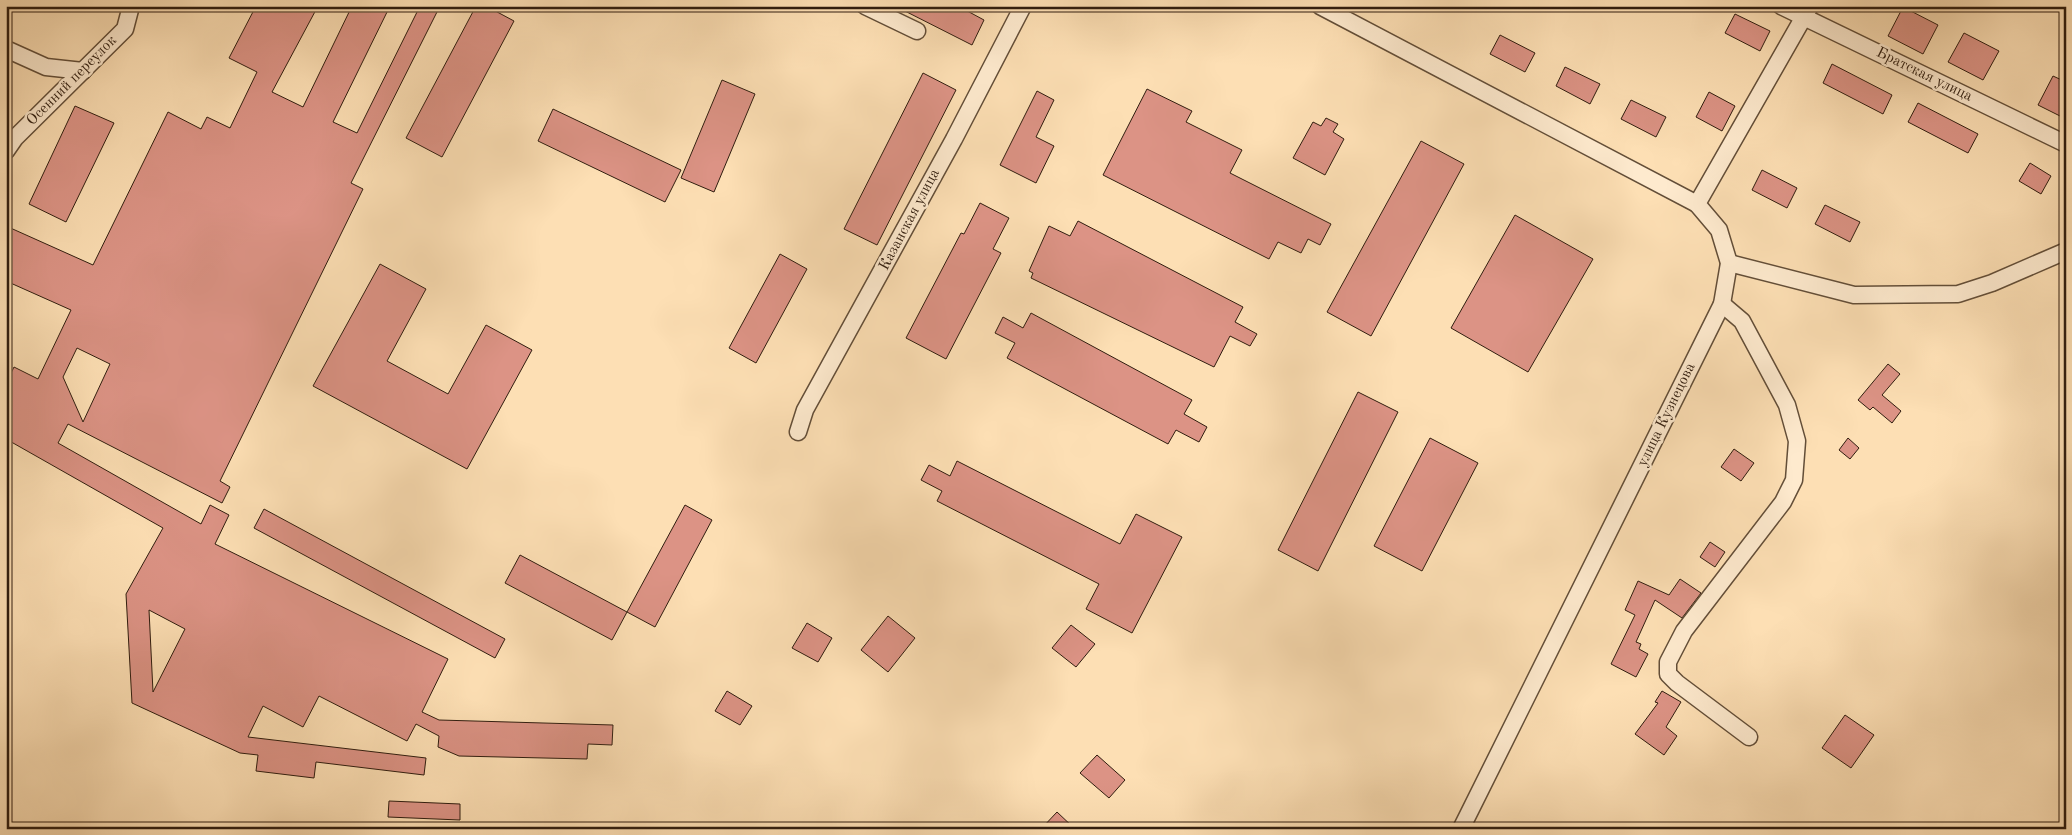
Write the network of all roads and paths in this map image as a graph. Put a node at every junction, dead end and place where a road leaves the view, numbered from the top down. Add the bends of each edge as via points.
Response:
1 (131, 6) edge
2 (864, 6) edge
3 (1023, 6) edge
4 (1320, 6) edge
5 (1781, 6) edge
6 (1807, 12) edge
7 (917, 30) dead end
8 (6, 49) edge
9 (83, 71) junction
10 (2066, 144) edge
11 (6, 151) edge
12 (1697, 204) junction
13 (2066, 251) edge
14 (1728, 263) junction
15 (1722, 304) junction
16 (798, 432) dead end
17 (1749, 737) dead end
18 (1461, 829) edge

1 - 9 street, Осенний переулок via 125,28
2 - 7 street
3 - 16 street, Казанская улица via 805,410
4 - 12 street
5 - 6 street, Братская улица
6 - 10 street, Братская улица
6 - 12 street
8 - 9 street via 46,67
9 - 11 street, Осенний переулок via 15,138
12 - 14 street, улица Кузнецова via 1719,230
13 - 14 street via 1958,294 1854,295
14 - 15 street, улица Кузнецова
15 - 17 street via 1742,320 1787,405 1797,441 1794,480 1783,502 1684,631 1668,662 1668,674
15 - 18 street, улица Кузнецова

